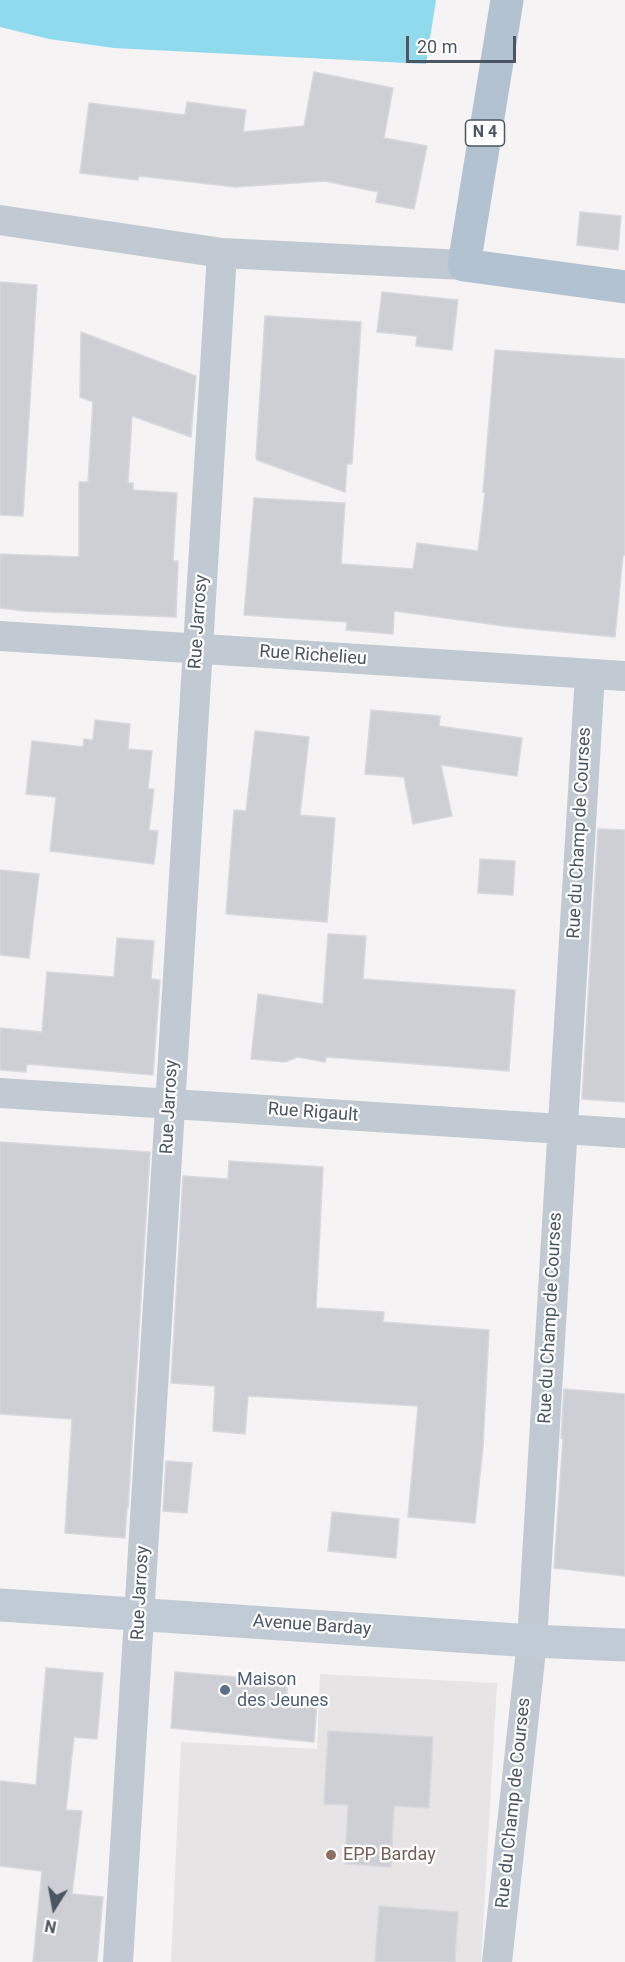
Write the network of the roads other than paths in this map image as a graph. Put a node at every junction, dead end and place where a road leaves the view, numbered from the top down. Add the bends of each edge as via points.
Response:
1 (507, 0) edge
2 (0, 220) edge
3 (222, 253) junction
4 (464, 265) junction
5 (625, 287) edge
6 (0, 636) edge
7 (198, 648) junction
8 (590, 674) junction
9 (625, 676) edge
10 (0, 1093) edge
11 (170, 1104) junction
12 (562, 1129) junction
13 (625, 1133) edge
14 (0, 1605) edge
15 (139, 1615) junction
16 (532, 1641) junction
17 (625, 1646) edge
18 (118, 1962) edge
19 (497, 1962) edge

1 - 4 main road, N 4
2 - 3 street
3 - 4 street
3 - 7 street, Rue Jarrosy
4 - 5 main road
6 - 7 street, Rue Richelieu
7 - 8 street, Rue Richelieu
7 - 11 street, Rue Jarrosy
8 - 9 street, Rue Richelieu
8 - 12 street, Rue du Champ de Courses
10 - 11 street, Rue Rigault
11 - 12 street, Rue Rigault
11 - 15 street, Rue Jarrosy
12 - 13 street, Rue Rigault
12 - 16 street, Rue du Champ de Courses
14 - 15 main road, Avenue Barday
15 - 16 main road, Avenue Barday
15 - 18 street, Rue Jarrosy
16 - 17 main road, Avenue Barday
16 - 19 street, Rue du Champ de Courses

